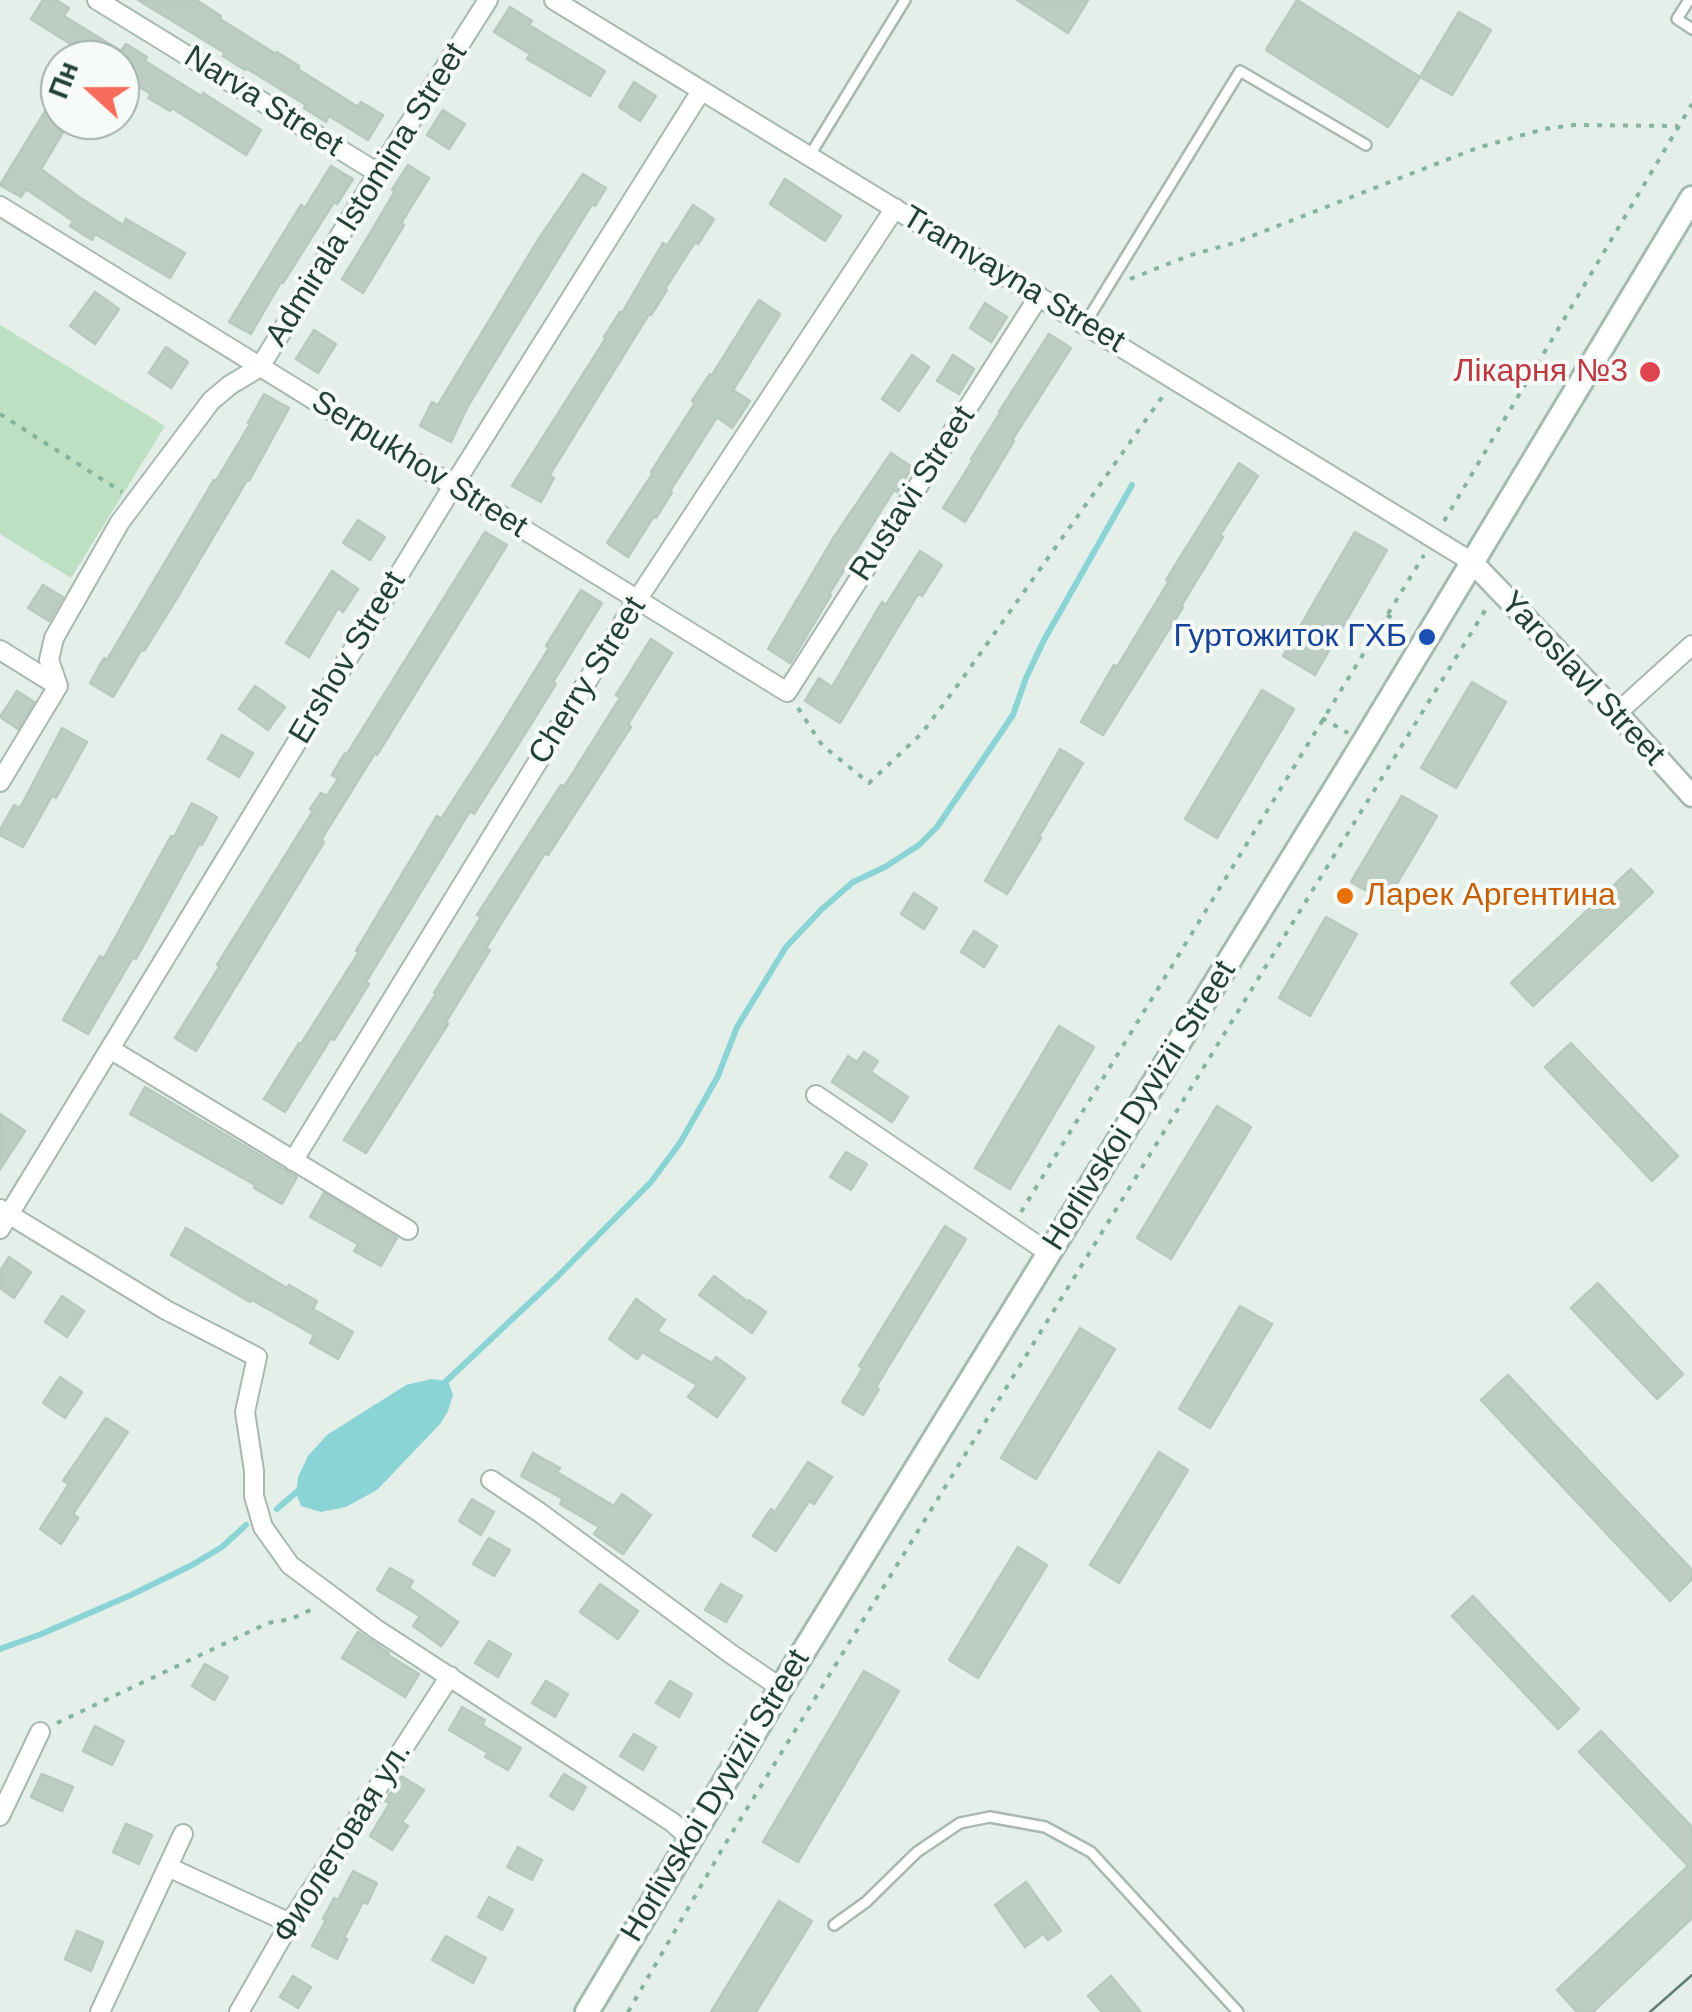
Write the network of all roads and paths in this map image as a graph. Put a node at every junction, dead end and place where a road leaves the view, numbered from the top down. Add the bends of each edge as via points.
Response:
1 (96, 0) edge
2 (488, 0) edge
3 (906, 0) edge
4 (1689, 0) edge
5 (559, 1) edge
6 (1692, 30) edge
7 (701, 91) junction
8 (1692, 104) edge
9 (1679, 126) junction
10 (1366, 145) dead end
11 (809, 156) junction
12 (378, 173) junction
13 (1692, 198) edge
14 (0, 206) edge
15 (895, 208) junction
16 (1107, 288) junction
17 (1040, 296) junction
18 (1085, 324) junction
19 (260, 366) junction
20 (1174, 379) junction
21 (0, 414) edge
22 (453, 486) junction
23 (136, 500) junction
24 (1434, 538) junction
25 (1472, 562) junction
26 (1498, 590) junction
27 (637, 600) junction
28 (1692, 644) edge
29 (0, 650) edge
30 (58, 686) junction
31 (787, 692) junction
32 (1617, 713) junction
33 (1322, 718) junction
34 (1364, 742) junction
35 (0, 782) edge
36 (1692, 796) edge
37 (110, 1049) junction
38 (816, 1095) dead end
39 (293, 1161) junction
40 (3, 1218) edge
41 (1012, 1228) junction
42 (408, 1230) dead end
43 (1049, 1253) junction
44 (491, 1480) dead end
45 (336, 1599) junction
46 (450, 1676) junction
47 (781, 1688) junction
48 (40, 1732) joint
49 (0, 1816) edge
50 (183, 1834) dead end
51 (690, 1838) junction
52 (168, 1867) junction
53 (290, 1923) junction
54 (834, 1926) dead end
55 (100, 2012) edge
56 (239, 2012) edge
57 (587, 2012) edge
58 (628, 2012) edge
59 (1238, 2012) edge

1 - 12 street, Narva Street
2 - 12 street, Admirala Istomina Street
3 - 11 lane
4 - 6 lane via 1677,19
5 - 7 street, Tramvayna Street
7 - 11 street, Tramvayna Street
7 - 22 street, Ershov Street
8 - 9 path
9 - 16 path via 1544,128
9 - 24 path
10 - 16 lane via 1240,71
11 - 15 street, Tramvayna Street
12 - 19 street, Admirala Istomina Street
13 - 25 main road, Horlivskoi Dyvizii Street
14 - 19 street, Serpukhov Street
15 - 17 street, Tramvayna Street
15 - 27 street, Cherry Street
16 - 18 lane
17 - 18 street, Tramvayna Street
17 - 31 street, Rustavi Street
18 - 20 street, Tramvayna Street
19 - 22 street, Serpukhov Street
19 - 23 street, Admirala Istomina Street via 211,401
20 - 24 street, Tramvayna Street
20 - 31 path via 922,733 870,783 822,746
21 - 23 path
22 - 27 street, Serpukhov Street
22 - 37 street, Ershov Street
23 - 30 street, Admirala Istomina Street via 54,638 49,660
24 - 25 street, Tramvayna Street
24 - 33 path
25 - 26 street, Yaroslavl Street
25 - 34 main road, Horlivskoi Dyvizii Street
26 - 32 street, Yaroslavl Street
26 - 58 path
27 - 31 street, Serpukhov Street
27 - 39 street, Cherry Street
28 - 32 street
29 - 30 street
30 - 35 street
32 - 36 street, Yaroslavl Street
33 - 34 path
33 - 41 path
34 - 43 main road, Horlivskoi Dyvizii Street
37 - 39 street
37 - 40 street, Ershov Street
38 - 41 street
39 - 42 street
40 - 45 street via 257,1357 245,1412 263,1527 290,1564
41 - 43 street
43 - 47 main road, Horlivskoi Dyvizii Street
44 - 47 street
45 - 46 street
45 - 48 path via 268,1623
46 - 51 street
46 - 53 street, Фиолетовая ул.
47 - 51 main road, Horlivskoi Dyvizii Street
48 - 49 street
50 - 52 street
51 - 57 main road, Horlivskoi Dyvizii Street
52 - 53 street
52 - 55 street
53 - 56 street, Фиолетовая ул.
54 - 59 lane via 960,1822 990,1817 1045,1827 1091,1852

